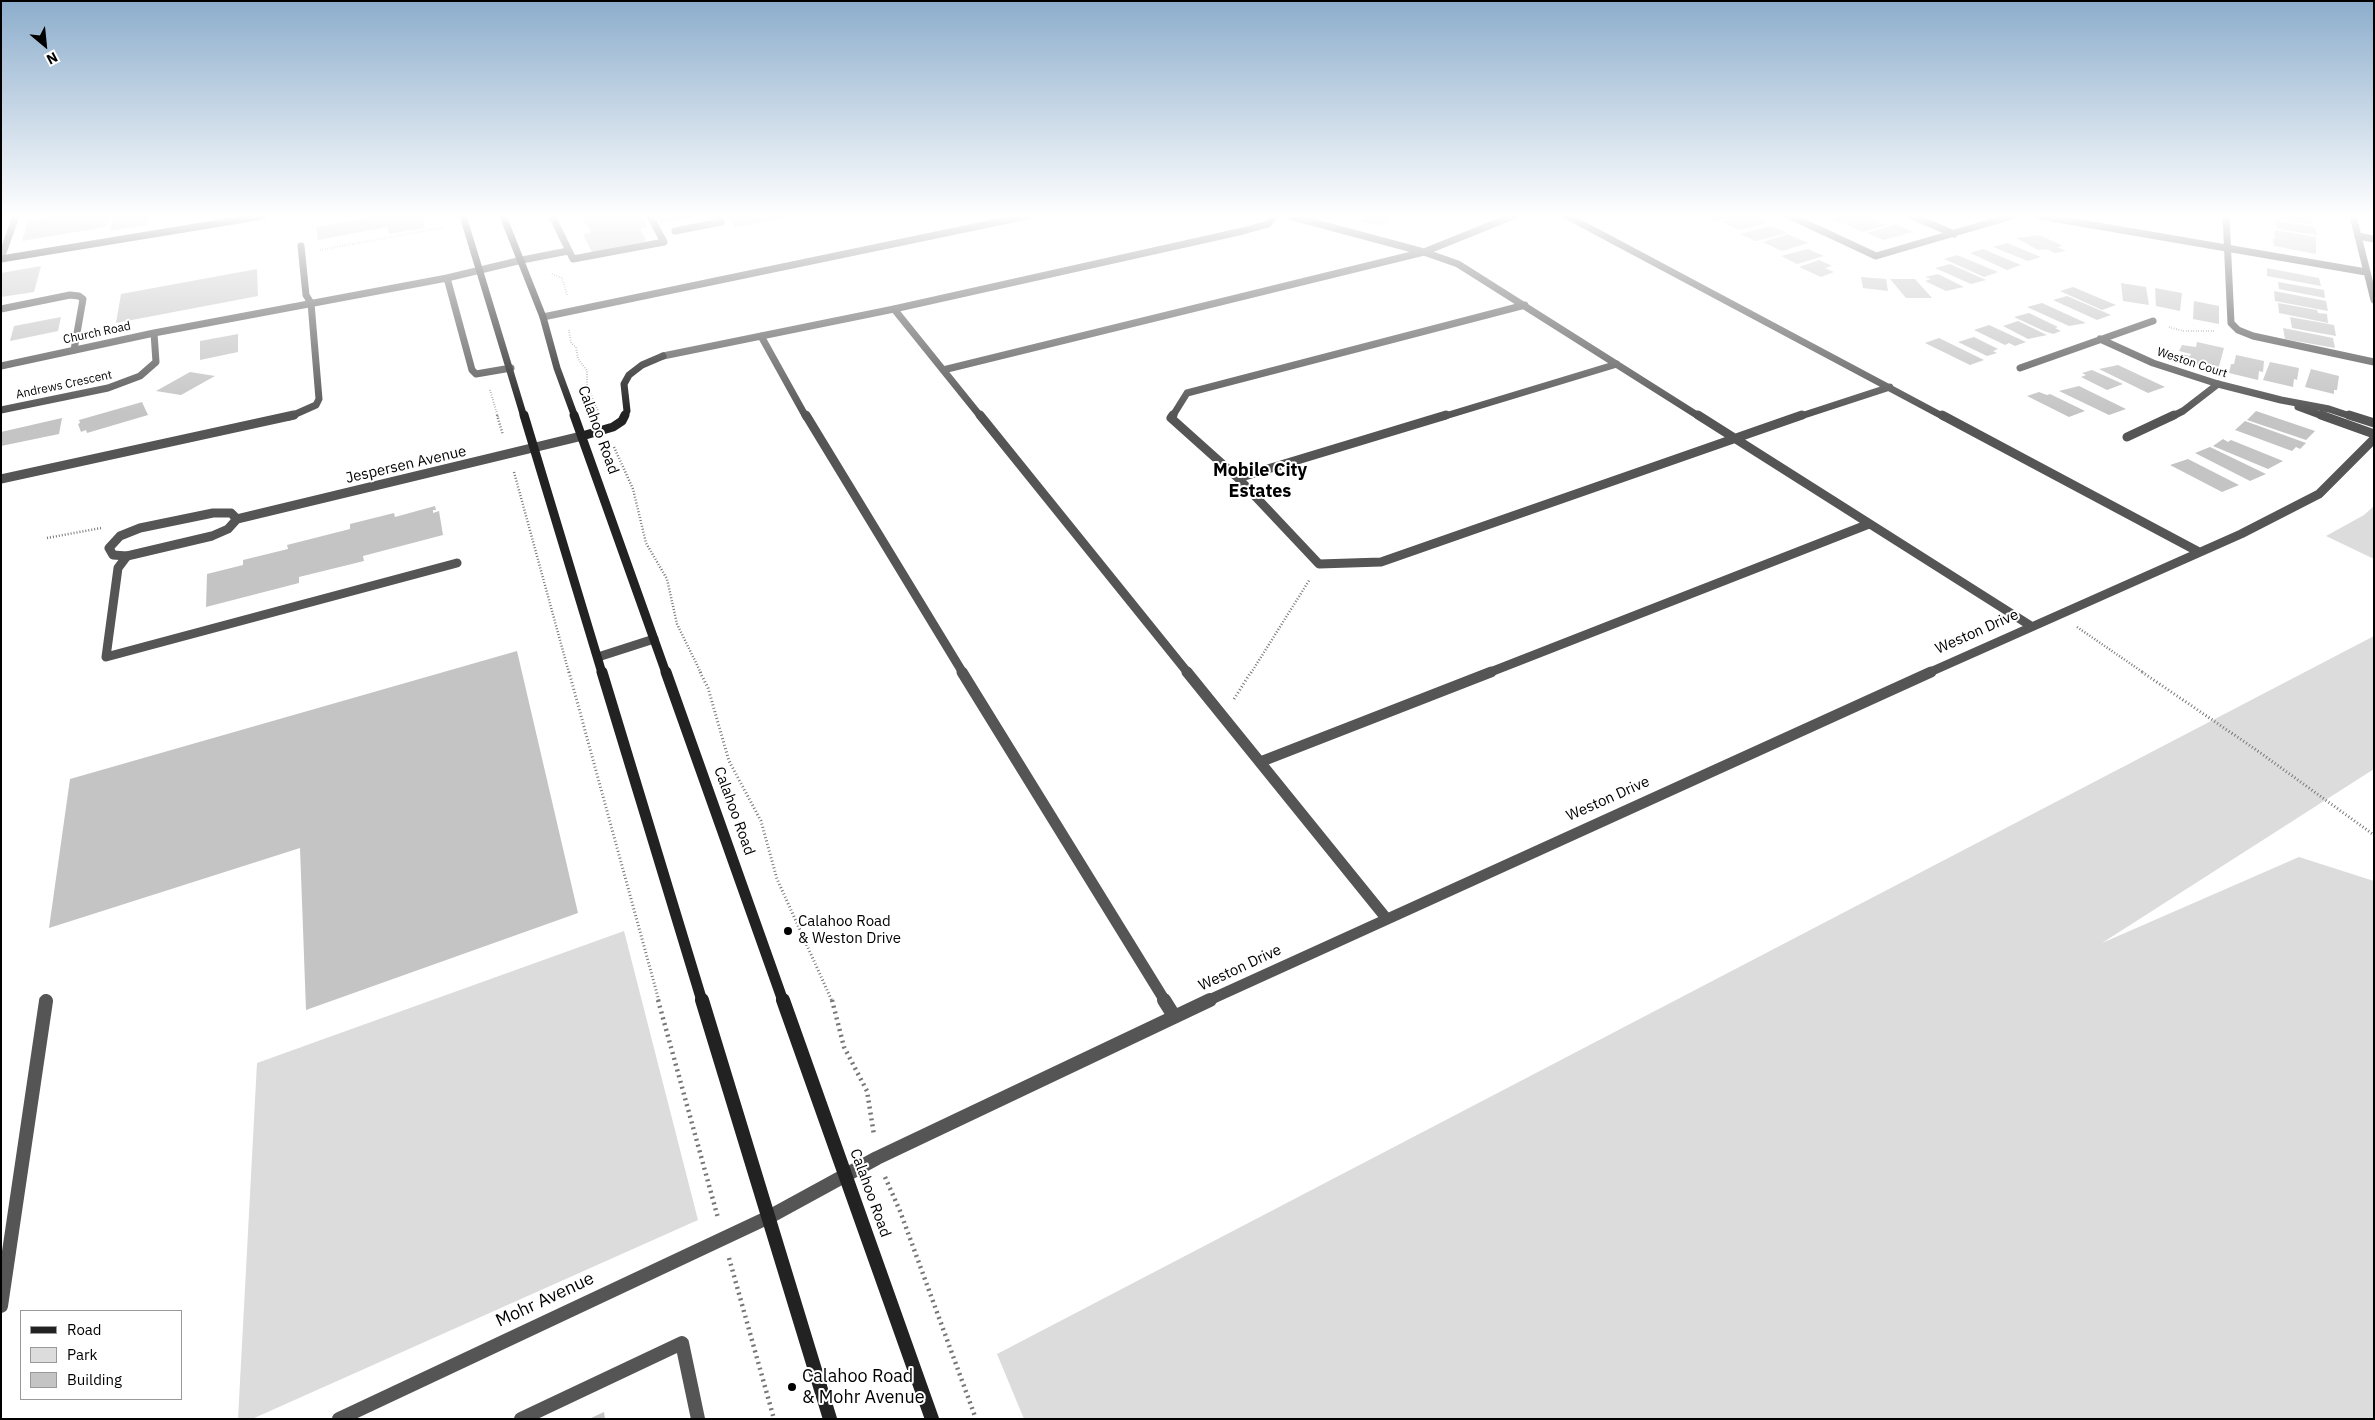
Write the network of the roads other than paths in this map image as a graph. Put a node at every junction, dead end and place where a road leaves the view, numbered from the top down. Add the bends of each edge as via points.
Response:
1 (305, 282) edge
2 (424, 282) edge
3 (448, 282) edge
4 (484, 282) edge
5 (530, 282) edge
6 (708, 282) edge
7 (1014, 282) edge
8 (1301, 282) edge
9 (1487, 282) edge
10 (1692, 282) edge
11 (2229, 282) edge
12 (2369, 282) edge
13 (2374, 300) edge
14 (311, 303) junction
15 (1524, 305) junction
16 (1, 308) edge
17 (894, 309) junction
18 (543, 317) junction
19 (2153, 322) road end
20 (154, 332) junction
21 (761, 336) junction
22 (2100, 339) junction
23 (74, 350) junction
24 (663, 356) joint
25 (2374, 362) edge
26 (1618, 364) junction
27 (1, 366) edge
28 (511, 368) junction
29 (2020, 368) dead end
30 (943, 370) junction
31 (2218, 384) junction
32 (1890, 387) junction
33 (2281, 400) junction
34 (1, 410) edge
35 (2374, 422) edge
36 (2374, 434) edge
37 (582, 436) junction
38 (1735, 437) junction
39 (2128, 437) dead end
40 (2374, 440) edge
41 (535, 448) junction
42 (1238, 478) junction
43 (1, 479) edge
44 (237, 519) junction
45 (1869, 524) junction
46 (2199, 552) junction
47 (128, 556) junction
48 (457, 563) dead end
49 (2031, 626) junction
50 (654, 639) junction
51 (598, 657) junction
52 (1260, 762) junction
53 (1386, 918) junction
54 (46, 1001) dead end
55 (1174, 1016) junction
56 (845, 1176) junction
57 (769, 1217) junction
58 (1, 1306) edge
59 (339, 1419) edge
60 (521, 1419) edge
61 (698, 1419) edge
62 (830, 1419) edge
63 (932, 1419) edge

1 - 14 street
2 - 14 street, Church Road
3 - 28 street via 472,370 476,374
4 - 28 main road
5 - 18 main road, Calahoo Road
6 - 18 street
7 - 17 street
8 - 30 street
9 - 15 street
10 - 32 street
11 - 25 street via 2231,323 2238,330 2275,342
12 - 13 street
14 - 20 street, Church Road
14 - 43 street via 319,399 316,406 296,415
15 - 26 street
15 - 42 street via 1187,392 1172,418
16 - 23 street via 79,296 82,299
17 - 21 street
17 - 30 street
18 - 37 main road, Calahoo Road
19 - 22 street
20 - 23 street, Church Road
20 - 34 street, Andrews Crescent via 156,362 140,376 108,388
21 - 24 street
21 - 55 street via 816,434
22 - 29 street
22 - 31 street, Weston Court via 2153,364
23 - 27 street, Church Road
24 - 37 main road via 629,375 624,384 627,411 622,421
26 - 38 street
26 - 42 street
28 - 41 main road
30 - 52 street
31 - 33 street, Weston Court
31 - 39 street via 2183,411
32 - 38 street
32 - 46 street
33 - 35 street, Weston Court
33 - 36 street, Weston Court
37 - 41 street, Jespersen Avenue
37 - 50 main road, Calahoo Road
38 - 42 street via 1381,562 1319,564
38 - 45 street
40 - 46 street, Weston Drive via 2319,494
41 - 44 street, Jespersen Avenue
41 - 51 main road
44 - 47 street, Jespersen Avenue via 228,529 212,536
44 - 47 street, Jespersen Avenue via 231,513 213,513 140,528 120,536 109,548 113,555
45 - 49 street
45 - 52 street
46 - 49 street, Weston Drive
47 - 48 street via 118,568 106,657
49 - 53 street, Weston Drive
50 - 51 street
50 - 56 main road, Calahoo Road
51 - 57 main road
52 - 53 street
53 - 55 street, Weston Drive
54 - 58 street
55 - 56 street, Weston Drive
56 - 57 street, Weston Drive
56 - 63 main road, Calahoo Road
57 - 59 street, Mohr Avenue
57 - 62 main road
60 - 61 street via 682,1344

